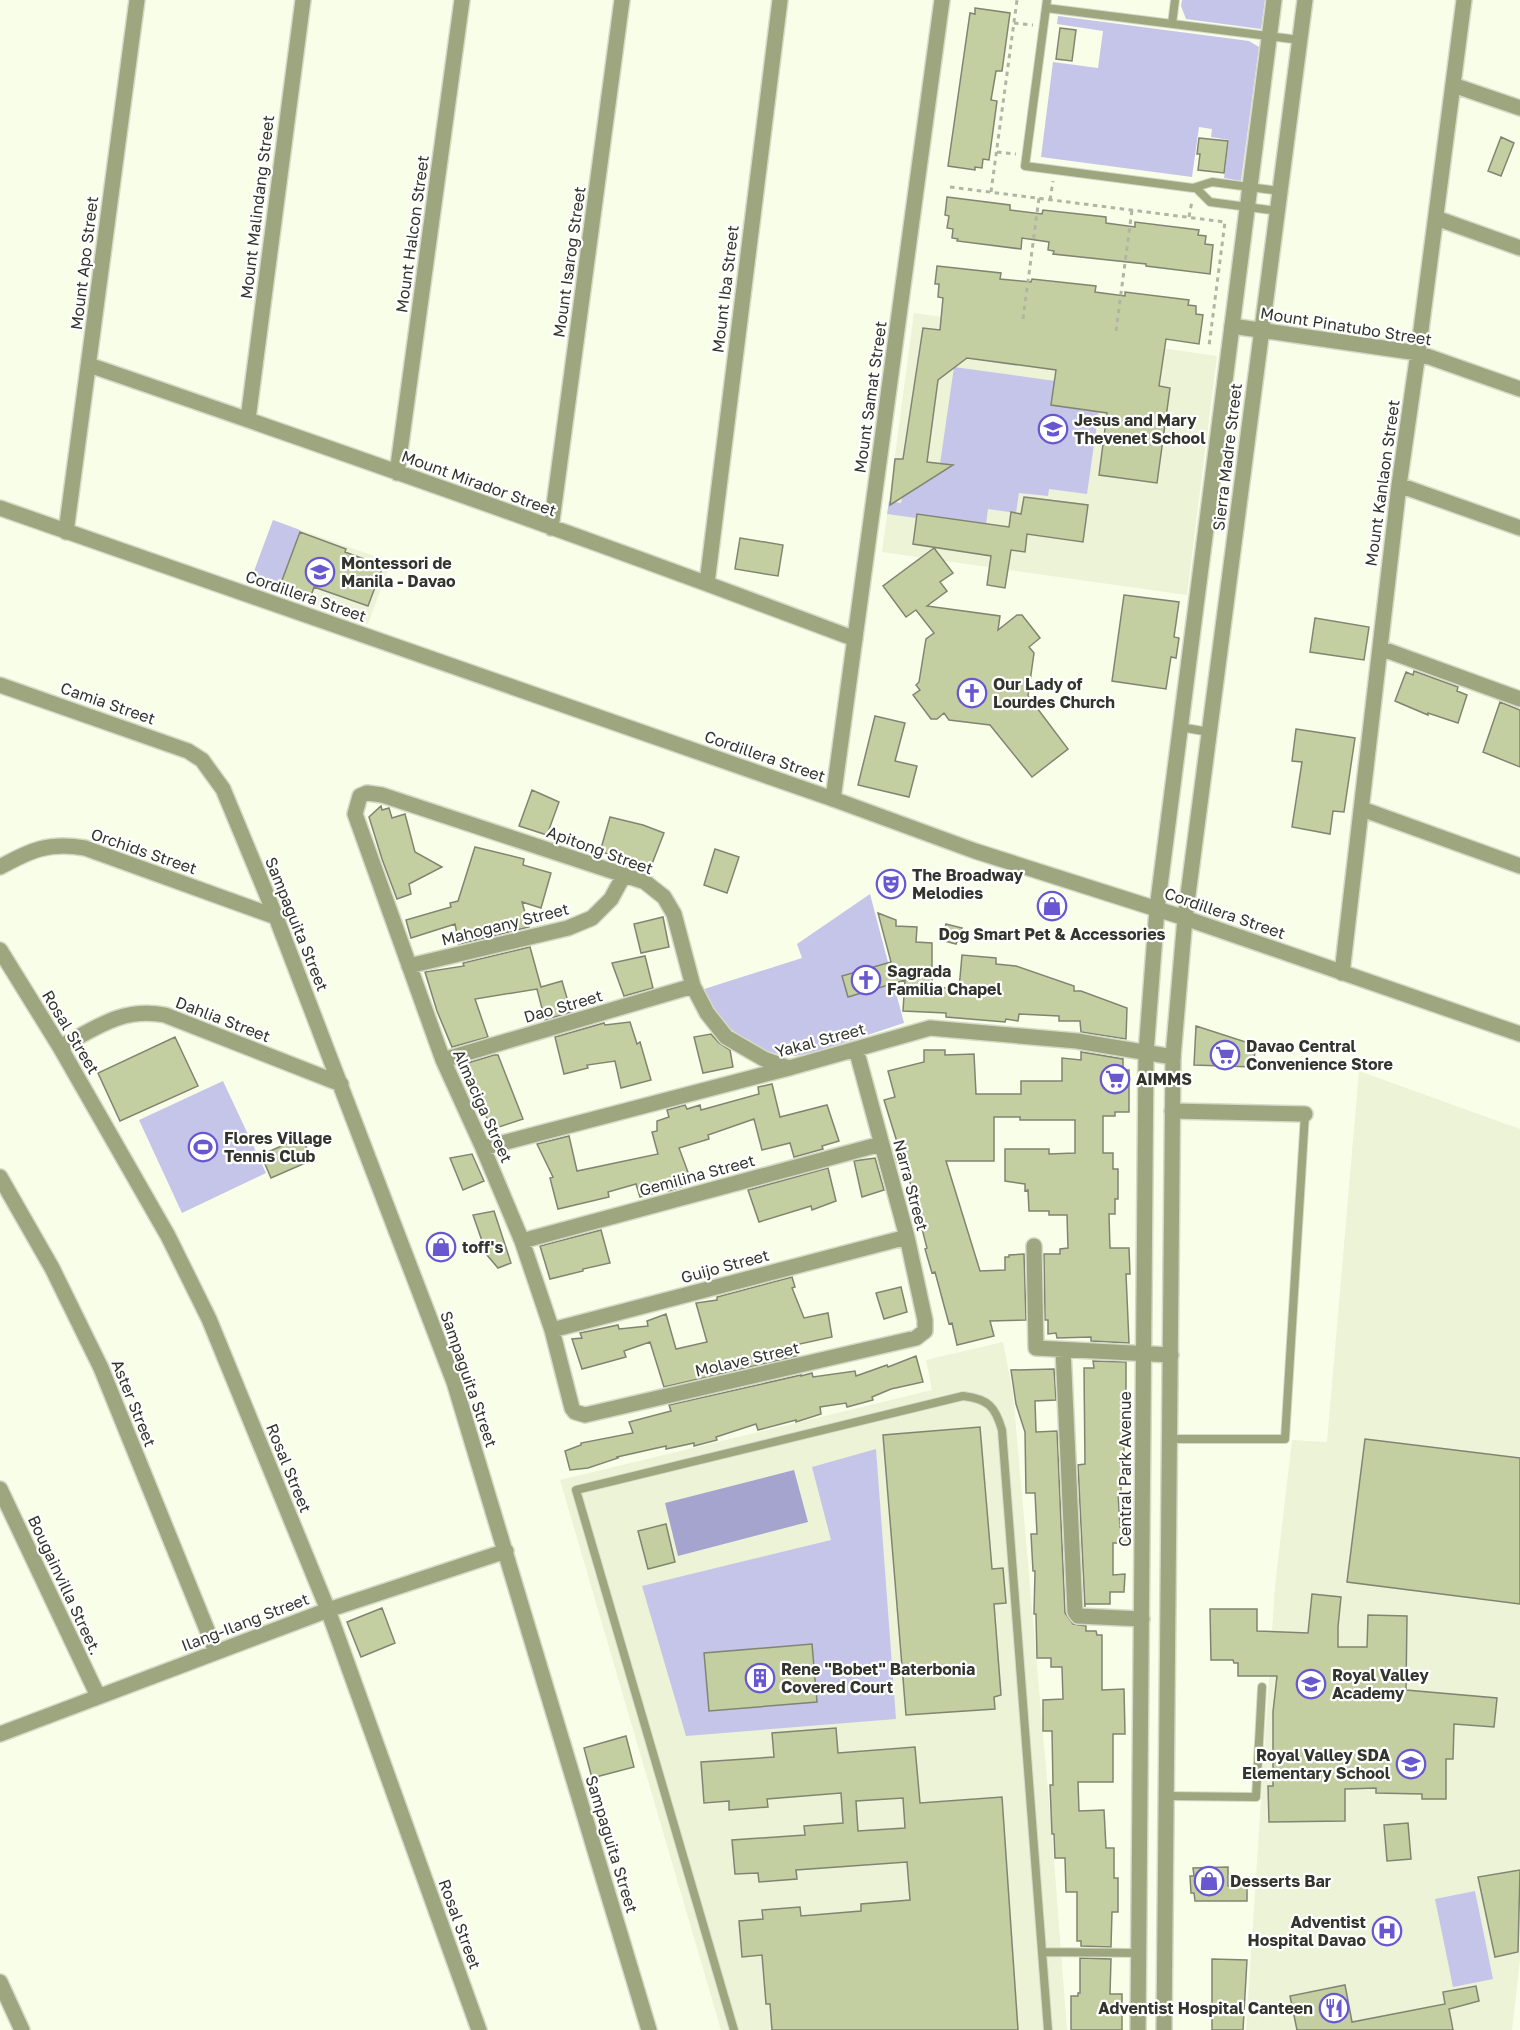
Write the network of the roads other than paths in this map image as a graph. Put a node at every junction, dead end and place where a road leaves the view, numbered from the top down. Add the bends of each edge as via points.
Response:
1 (137, 0) edge
2 (303, 0) edge
3 (462, 0) edge
4 (622, 0) edge
5 (780, 0) edge
6 (942, 0) edge
7 (1175, 0) edge
8 (1274, 0) edge
9 (1305, 0) edge
10 (1464, 0) edge
11 (1047, 4) edge
12 (1172, 24) junction
13 (1270, 36) junction
14 (1299, 40) junction
15 (1453, 85) junction
16 (1520, 108) edge
17 (1250, 187) junction
18 (1196, 188) junction
19 (1280, 191) junction
20 (1248, 207) junction
21 (1277, 211) junction
22 (1436, 218) junction
23 (1520, 248) edge
24 (1232, 326) junction
25 (1262, 330) junction
26 (1418, 353) junction
27 (89, 365) junction
28 (1520, 389) edge
29 (248, 419) junction
30 (397, 473) junction
31 (1399, 485) junction
32 (0, 508) edge
33 (551, 528) junction
34 (1520, 528) edge
35 (66, 531) junction
36 (707, 583) junction
37 (855, 639) junction
38 (1380, 648) junction
39 (0, 685) edge
40 (1520, 699) edge
41 (1180, 727) junction
42 (1209, 732) junction
43 (201, 760) joint
44 (833, 799) junction
45 (1362, 809) junction
46 (355, 814) joint
47 (1520, 866) edge
48 (0, 867) edge
49 (624, 875) junction
50 (1157, 909) junction
51 (276, 917) junction
52 (1185, 918) junction
53 (0, 950) edge
54 (409, 966) junction
55 (1342, 973) junction
56 (693, 986) junction
57 (1520, 1034) edge
58 (60, 1047) junction
59 (856, 1049) junction
60 (1146, 1053) junction
61 (1173, 1058) junction
62 (443, 1060) junction
63 (789, 1068) junction
64 (341, 1084) junction
65 (1172, 1111) junction
66 (1305, 1114) joint
67 (881, 1144) junction
68 (483, 1148) junction
69 (0, 1176) edge
70 (907, 1237) junction
71 (522, 1241) junction
72 (1034, 1246) dead end
73 (552, 1330) junction
74 (925, 1331) joint
75 (1063, 1350) junction
76 (1144, 1354) junction
77 (1171, 1354) junction
78 (575, 1412) joint
79 (1170, 1439) junction
80 (0, 1489) edge
81 (506, 1551) junction
82 (328, 1610) junction
83 (1142, 1619) junction
84 (216, 1652) junction
85 (1262, 1687) dead end
86 (98, 1696) junction
87 (0, 1734) edge
88 (1166, 1796) junction
89 (1141, 1868) junction
90 (1165, 1869) junction
91 (1042, 1952) junction
92 (1139, 1953) junction
93 (0, 1982) edge
94 (22, 2030) edge
95 (479, 2030) edge
96 (649, 2030) edge
97 (734, 2030) edge
98 (1048, 2030) edge
99 (1138, 2030) edge
100 (1164, 2030) edge

1 - 27 street, Mount Apo Street
2 - 29 street, Mount Malindang Street
3 - 30 street, Mount Halcon Street
4 - 33 street, Mount Isarog Street
5 - 36 street, Mount Iba Street
6 - 37 street, Mount Samat Street
7 - 12 lane
8 - 13 street, Sierra Madre Street
9 - 14 street, Sierra Madre Street
10 - 15 street, Mount Kanlaon Street
11 - 12 lane
11 - 18 lane via 1025,166
12 - 13 lane
13 - 14 lane
13 - 17 street, Sierra Madre Street
14 - 19 street, Sierra Madre Street
15 - 16 street
15 - 22 street, Mount Kanlaon Street
17 - 18 lane via 1212,182
17 - 19 lane
17 - 20 street, Sierra Madre Street
18 - 20 lane via 1210,202
19 - 21 street, Sierra Madre Street
20 - 21 lane
20 - 24 street, Sierra Madre Street
21 - 25 street, Sierra Madre Street
22 - 23 street
22 - 26 street, Mount Kanlaon Street
24 - 25 street, Mount Pinatubo Street
24 - 41 street, Sierra Madre Street
25 - 26 street, Mount Pinatubo Street
25 - 42 street, Sierra Madre Street
26 - 28 street, Mount Pinatubo Street
26 - 31 street, Mount Kanlaon Street
27 - 29 street, Mount Mirador Street
27 - 35 street, Mount Apo Street
29 - 30 street, Mount Mirador Street
30 - 33 street, Mount Mirador Street
31 - 34 street
31 - 38 street, Mount Kanlaon Street
32 - 35 street, Cordillera Street
33 - 36 street, Mount Mirador Street
35 - 44 street, Cordillera Street
36 - 37 street, Mount Mirador Street
37 - 44 street, Mount Samat Street
38 - 40 street
38 - 45 street, Mount Kanlaon Street
39 - 43 street, Camia Street via 170,744
41 - 42 lane
41 - 50 street, Sierra Madre Street
42 - 52 street, Sierra Madre Street
43 - 51 street, Sampaguita Street via 223,789
44 - 50 street, Cordillera Street via 975,851
45 - 47 street
45 - 55 street, Mount Kanlaon Street
46 - 49 street, Apitong Street via 360,796 382,795
46 - 54 street, Almaciga Street
48 - 51 street, Orchids Street via 47,846 85,848
49 - 54 street, Mahogany Street via 610,899 592,918 568,928
49 - 56 street, Apitong Street via 645,882 664,897 674,914
50 - 52 street, Cordillera Street
50 - 60 street, Central Park Avenue
51 - 64 street, Sampaguita Street
52 - 55 street, Cordillera Street
52 - 61 street
53 - 58 street, Rosal Street
54 - 62 street, Almaciga Street
55 - 57 street, Cordillera Street
56 - 62 street, Dao Street
56 - 63 street, Apitong Street via 726,1037
58 - 64 street, Dahlia Street via 114,1018 149,1012
58 - 82 street, Rosal Street via 188,1273
59 - 60 street, Yakal Street via 930,1028 1077,1041
59 - 63 street, Yakal Street
59 - 67 street, Narra Street
60 - 61 street, Yakal Street
60 - 76 street, Central Park Avenue
61 - 65 street
62 - 68 street, Almaciga Street
63 - 68 street, Yakal Street
64 - 81 street, Sampaguita Street via 454,1382
65 - 66 street
65 - 77 street
66 - 79 lane via 1285,1439
67 - 70 street, Narra Street
67 - 71 street, Gemilina Street
68 - 71 street, Almaciga Street
69 - 84 street, Aster Street via 52,1268 101,1368
70 - 73 street, Guijo Street
70 - 74 street, Narra Street
71 - 73 street, Almaciga Street
72 - 75 street via 1036,1348
73 - 78 street, Almaciga Street
74 - 78 street, Molave Street via 916,1338 585,1415
75 - 76 street
75 - 83 street via 1075,1612 1078,1616
76 - 77 street
76 - 83 street, Central Park Avenue
77 - 79 street
79 - 88 street
80 - 86 street, Bougainvilla Street.
81 - 82 street, Ilang-Ilang Street
81 - 96 street, Sampaguita Street
82 - 84 street, Ilang-Ilang Street
82 - 95 street, Rosal Street
83 - 89 street, Central Park Avenue
84 - 86 street, Ilang-Ilang Street
85 - 88 lane via 1256,1797
86 - 87 street, Ilang-Ilang Street
88 - 90 street
89 - 90 street
89 - 92 street, Central Park Avenue
90 - 100 street
91 - 92 lane
91 - 97 lane via 1002,1430 990,1405 979,1398 946,1399 576,1490
91 - 98 lane
92 - 99 street, Central Park Avenue
93 - 94 street

